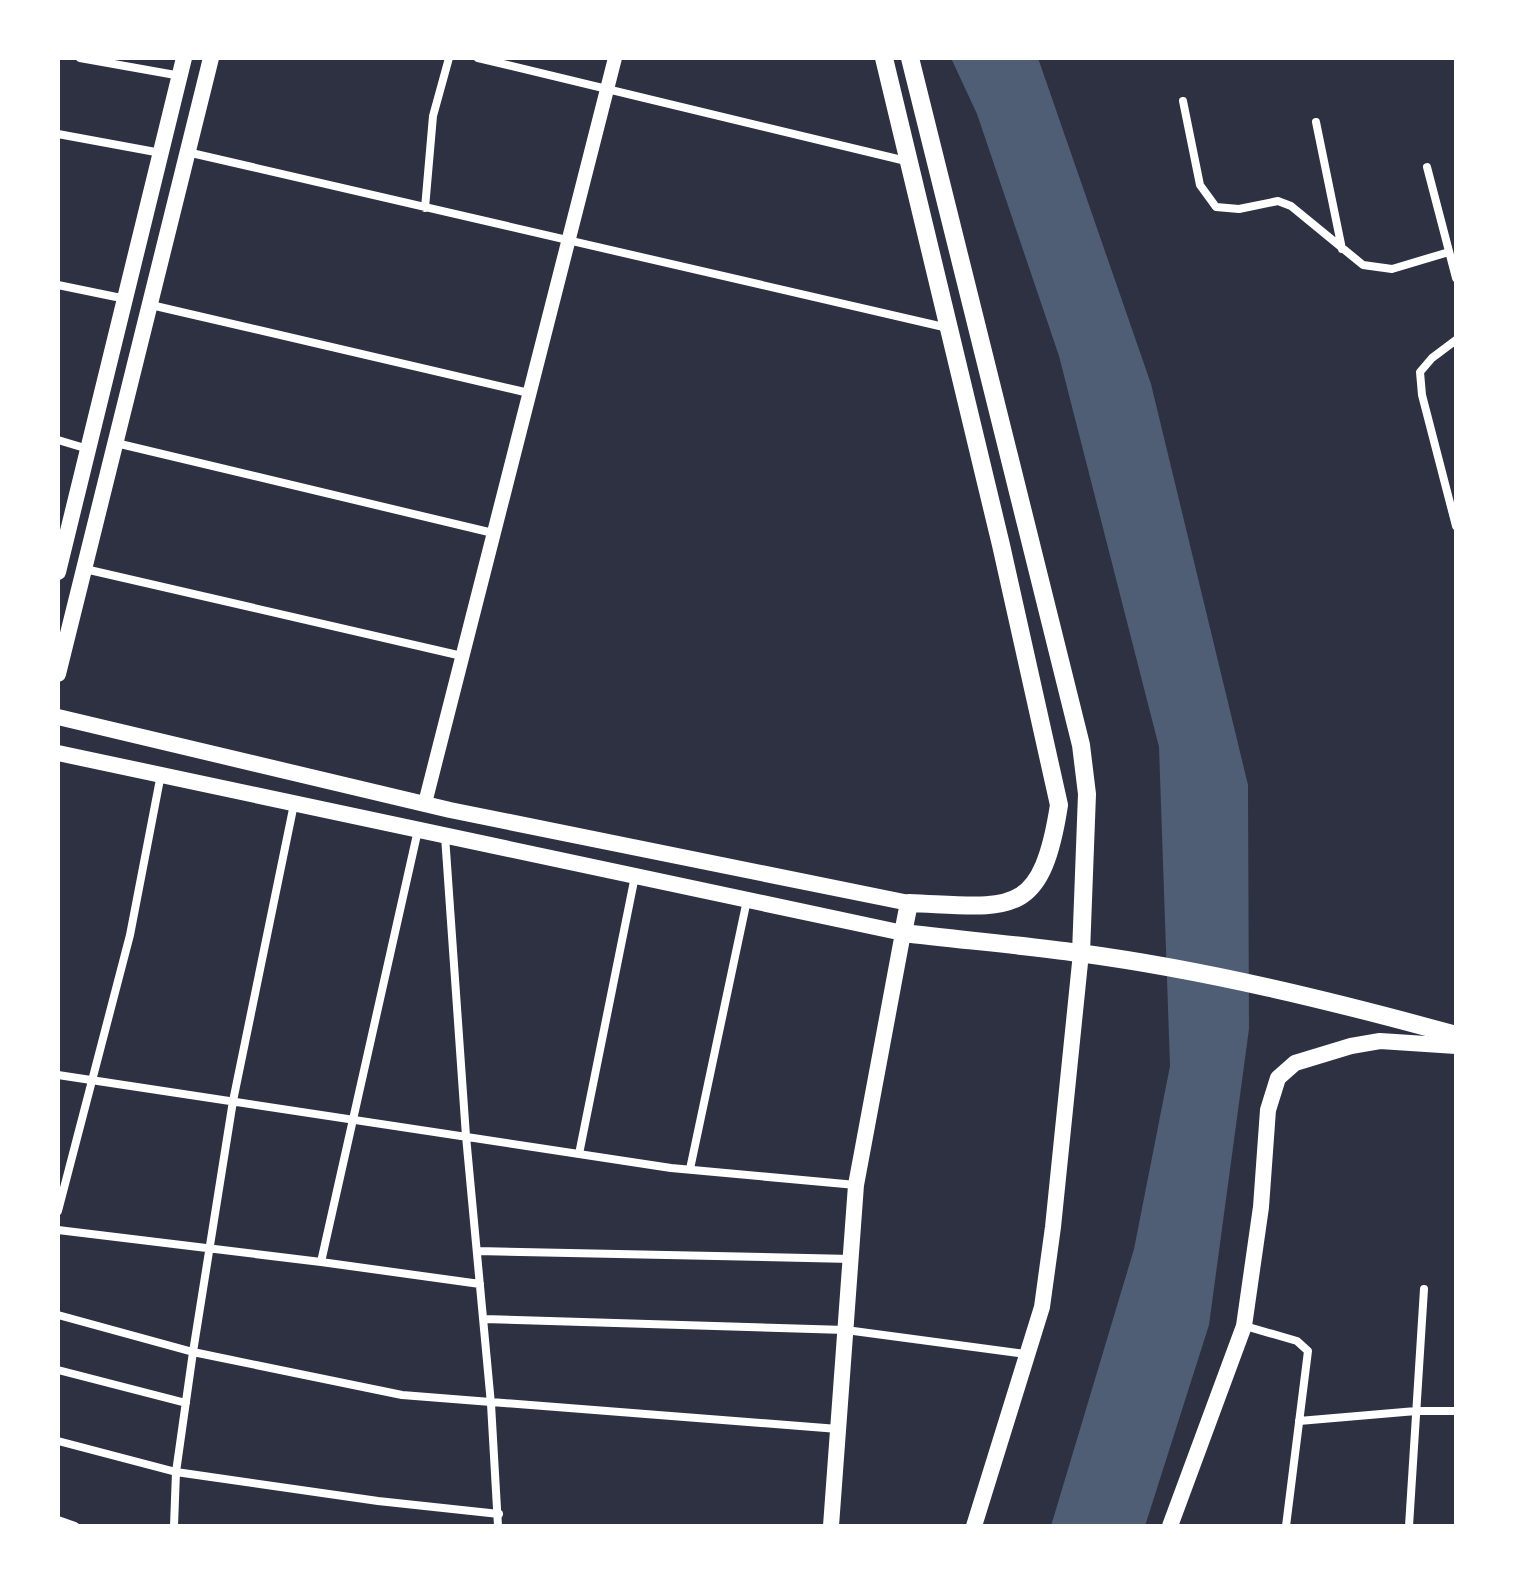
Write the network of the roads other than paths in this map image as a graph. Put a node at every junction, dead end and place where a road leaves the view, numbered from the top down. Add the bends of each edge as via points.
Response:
1 (80, 58) edge
2 (184, 58) edge
3 (211, 58) edge
4 (449, 58) edge
5 (478, 58) edge
6 (615, 58) edge
7 (884, 58) edge
8 (910, 58) edge
9 (181, 76) junction
10 (607, 90) junction
11 (1183, 101) dead end
12 (1316, 122) dead end
13 (58, 134) edge
14 (187, 152) junction
15 (161, 153) junction
16 (906, 161) junction
17 (1427, 167) dead end
18 (944, 202) junction
19 (919, 206) junction
20 (425, 208) junction
21 (567, 241) junction
22 (1343, 249) junction
23 (1449, 252) junction
24 (1456, 278) edge
25 (58, 285) edge
26 (126, 299) junction
27 (151, 305) junction
28 (949, 328) junction
29 (1456, 340) edge
30 (529, 393) junction
31 (58, 440) edge
32 (116, 443) junction
33 (89, 449) junction
34 (1456, 526) edge
35 (493, 533) junction
36 (1031, 538) junction
37 (1001, 545) junction
38 (85, 569) junction
39 (58, 571) edge
40 (462, 656) junction
41 (58, 674) edge
42 (58, 717) edge
43 (58, 753) edge
44 (161, 774) junction
45 (294, 803) junction
46 (425, 803) junction
47 (418, 829) junction
48 (445, 835) junction
49 (635, 875) junction
50 (747, 900) junction
51 (909, 903) junction
52 (903, 933) junction
53 (1081, 953) junction
54 (1375, 1013) junction
55 (1456, 1024) edge
56 (1456, 1035) edge
57 (1456, 1046) edge
58 (58, 1075) edge
59 (93, 1079) junction
60 (233, 1101) junction
61 (354, 1119) junction
62 (466, 1136) junction
63 (579, 1154) junction
64 (690, 1169) junction
65 (856, 1185) junction
66 (58, 1211) edge
67 (58, 1230) edge
68 (210, 1250) junction
69 (477, 1251) junction
70 (852, 1259) junction
71 (321, 1262) junction
72 (480, 1284) junction
73 (1424, 1289) dead end
74 (58, 1315) edge
75 (484, 1319) junction
76 (1244, 1326) junction
77 (846, 1330) junction
78 (193, 1352) junction
79 (1026, 1354) junction
80 (58, 1370) edge
81 (186, 1403) junction
82 (491, 1404) junction
83 (1416, 1411) junction
84 (1456, 1411) edge
85 (1299, 1421) junction
86 (838, 1429) junction
87 (58, 1441) edge
88 (176, 1472) junction
89 (499, 1514) junction
90 (58, 1520) edge
91 (75, 1526) edge
92 (174, 1526) edge
93 (498, 1526) edge
94 (831, 1526) edge
95 (974, 1526) edge
96 (1170, 1526) edge
97 (1286, 1526) edge
98 (1409, 1526) edge

1 - 9 street
2 - 9 main road
3 - 14 main road
4 - 20 street via 433,116
5 - 10 street
6 - 10 street
7 - 16 main road
8 - 18 main road
9 - 15 main road
10 - 16 street
10 - 21 street
11 - 22 street via 1200,185 1216,207 1239,209 1278,201
12 - 22 street
13 - 15 street
14 - 20 street
14 - 27 main road
15 - 26 main road
16 - 19 main road
17 - 23 street
18 - 19 main road
18 - 36 main road
19 - 28 main road
20 - 21 street
21 - 28 street
21 - 30 street
22 - 23 street via 1363,265 1392,269
23 - 24 street
25 - 26 street
26 - 33 main road
27 - 30 street
27 - 32 main road
28 - 37 main road
29 - 34 street via 1420,372
30 - 35 street
31 - 33 street
32 - 35 street
32 - 38 main road
33 - 39 main road
35 - 40 street
36 - 37 main road
36 - 53 main road via 1073,707 1087,794
37 - 51 main road via 1059,805 1053,842 1035,885 1020,899 986,906
38 - 40 street
38 - 41 main road
40 - 46 street
42 - 46 main road
43 - 44 main road
44 - 45 main road
44 - 59 street via 130,935
45 - 47 main road
45 - 60 street
46 - 51 main road
47 - 48 main road
47 - 61 street
48 - 49 main road
48 - 62 street
49 - 50 main road
49 - 63 street
50 - 52 main road
50 - 64 street
51 - 52 main road
52 - 53 main road
52 - 65 main road
53 - 54 main road
53 - 79 main road via 1048,1271
54 - 55 main road
54 - 56 main road
57 - 76 main road via 1380,1041 1323,1053 1282,1072 1268,1110
58 - 59 street
59 - 60 street
59 - 66 street
60 - 61 street
60 - 68 street
61 - 62 street
61 - 71 street
62 - 63 street
62 - 69 street
63 - 64 street
64 - 65 street
65 - 70 main road
67 - 68 street
68 - 71 street
68 - 78 street
69 - 70 street
69 - 72 street
70 - 77 main road
71 - 72 street
72 - 75 street
73 - 83 street
74 - 78 street
75 - 77 street
75 - 82 street
76 - 85 street via 1297,1341 1308,1351
76 - 96 main road
77 - 79 street
77 - 86 main road
78 - 81 street
78 - 82 street via 402,1395
79 - 95 main road
80 - 81 street
81 - 88 street
82 - 86 street
82 - 89 street
83 - 84 street
83 - 85 street
83 - 98 street
85 - 97 street
86 - 94 main road
87 - 88 street
88 - 89 street
88 - 92 street
89 - 93 street
90 - 91 street

